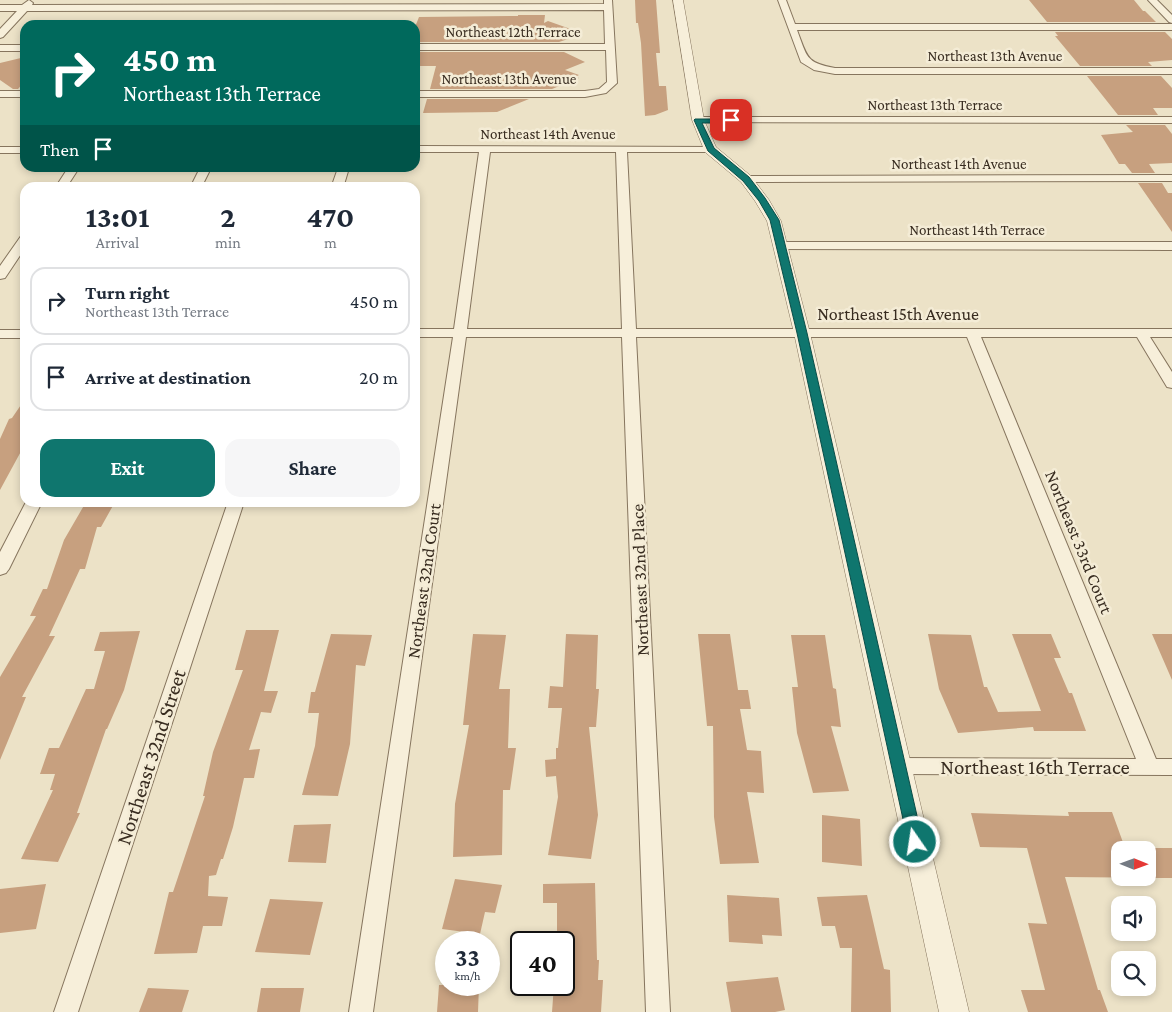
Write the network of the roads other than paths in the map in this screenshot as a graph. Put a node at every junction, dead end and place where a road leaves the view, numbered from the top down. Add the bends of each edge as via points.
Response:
1 (33, 0) edge
2 (678, 0) edge
3 (782, 0) edge
4 (1152, 0) edge
5 (609, 4) edge
6 (0, 8) edge
7 (26, 8) junction
8 (1172, 20) edge
9 (792, 27) junction
10 (1172, 27) edge
11 (0, 35) edge
12 (420, 47) edge
13 (611, 47) junction
14 (0, 48) edge
15 (20, 48) edge
16 (1172, 71) edge
17 (0, 94) edge
18 (20, 94) edge
19 (420, 94) edge
20 (698, 120) junction
21 (1172, 120) edge
22 (420, 149) edge
23 (485, 149) junction
24 (621, 149) junction
25 (710, 149) junction
26 (0, 150) edge
27 (20, 150) edge
28 (1172, 178) edge
29 (746, 179) junction
30 (20, 246) edge
31 (781, 246) junction
32 (1172, 246) edge
33 (0, 276) edge
34 (630, 332) junction
35 (802, 333) junction
36 (972, 333) junction
37 (1141, 333) junction
38 (1172, 333) edge
39 (0, 334) edge
40 (20, 334) edge
41 (420, 334) edge
42 (460, 334) junction
43 (1172, 384) edge
44 (31, 507) edge
45 (234, 507) edge
46 (0, 569) edge
47 (898, 766) junction
48 (1149, 767) junction
49 (1172, 767) edge
50 (66, 1012) edge
51 (361, 1012) edge
52 (658, 1012) edge
53 (954, 1012) edge

1 - 7 street
2 - 20 street
3 - 9 street
4 - 8 street
5 - 7 street
5 - 13 street
6 - 7 street
7 - 11 street
9 - 10 street
9 - 16 street, Northeast 13th Avenue via 804,60 817,68 835,71
12 - 13 street, Northeast 12th Terrace
13 - 19 street, Northeast 13th Avenue via 612,83 602,91 585,94
14 - 15 street
17 - 18 street
20 - 21 street, Northeast 13th Terrace
20 - 25 street
22 - 23 street, Northeast 14th Avenue
23 - 24 street, Northeast 14th Avenue
23 - 42 street, Northeast 32nd Court
24 - 25 street, Northeast 14th Avenue
24 - 34 street, Northeast 32nd Place
25 - 29 street
26 - 27 street
28 - 29 street, Northeast 14th Avenue
29 - 31 street via 774,220
30 - 33 street
31 - 32 street, Northeast 14th Terrace
31 - 35 street
34 - 35 street, Northeast 15th Avenue
34 - 42 street, Northeast 15th Avenue
34 - 52 street, Northeast 32nd Place
35 - 36 street, Northeast 15th Avenue
35 - 47 street
36 - 37 street, Northeast 15th Avenue
36 - 48 street, Northeast 33rd Court
37 - 38 street, Northeast 15th Avenue
37 - 43 street
39 - 40 street
41 - 42 street, Northeast 15th Avenue
42 - 51 street, Northeast 32nd Court
44 - 46 street
45 - 50 street, Northeast 32nd Street
47 - 48 street, Northeast 16th Terrace
47 - 53 street
48 - 49 street, Northeast 16th Terrace

